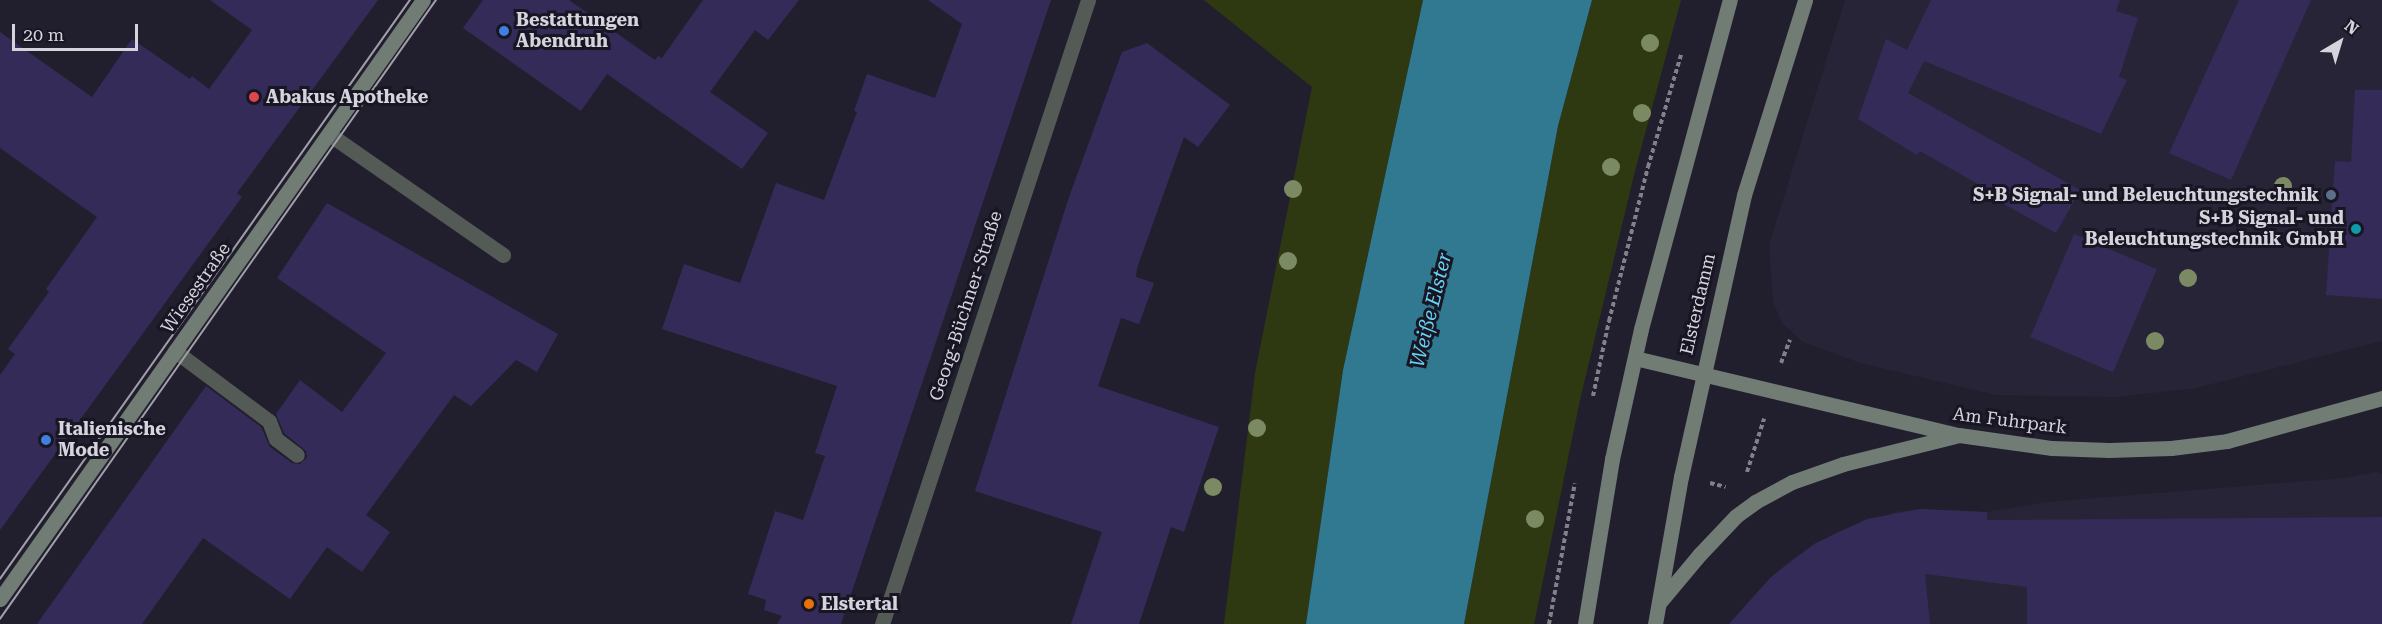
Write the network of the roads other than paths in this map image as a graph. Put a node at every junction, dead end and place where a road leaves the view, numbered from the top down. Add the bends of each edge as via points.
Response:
1 (423, 0) edge
2 (1088, 0) edge
3 (1730, 0) edge
4 (1805, 0) edge
5 (329, 134) junction
6 (503, 255) dead end
7 (175, 351) junction
8 (1635, 358) junction
9 (1703, 373) junction
10 (2382, 399) edge
11 (1959, 435) junction
12 (297, 456) dead end
13 (0, 599) edge
14 (1659, 603) junction
15 (882, 624) edge
16 (1585, 624) edge
17 (1655, 624) edge

1 - 5 street, Wiesestraße
2 - 15 street, Georg-Büchner-Straße
3 - 8 street
4 - 9 street, Elsterdamm via 1744,195
5 - 6 street
5 - 7 street, Wiesestraße
7 - 12 street via 269,421 276,439
7 - 13 street, Wiesestraße
8 - 9 street, Am Fuhrpark
8 - 16 street via 1612,459
9 - 11 street, Am Fuhrpark
9 - 14 street, Elsterdamm
10 - 11 street, Am Fuhrpark via 2227,441 2171,448 2052,448
11 - 14 street via 1843,464 1792,482 1755,502 1736,516
14 - 17 street, Elsterdamm

